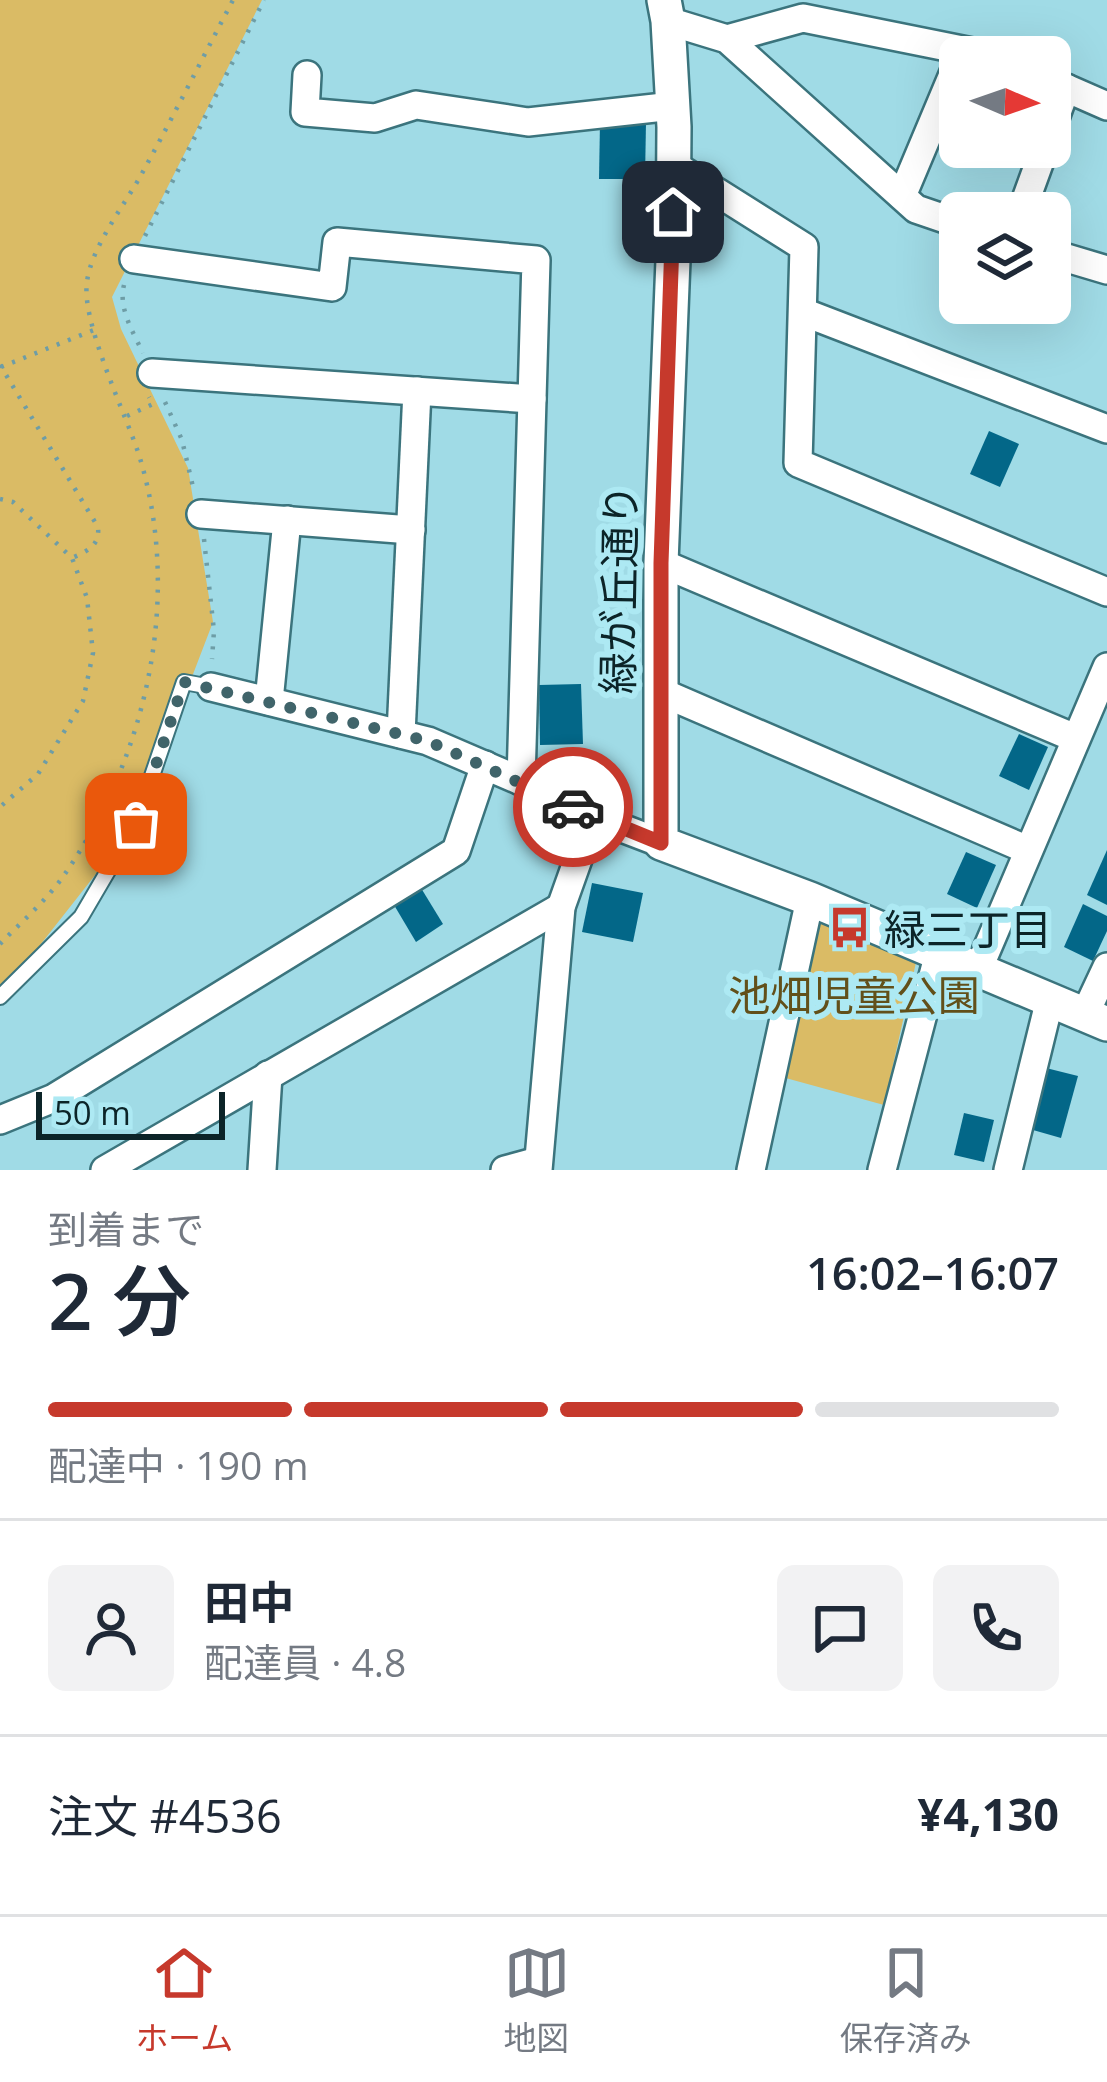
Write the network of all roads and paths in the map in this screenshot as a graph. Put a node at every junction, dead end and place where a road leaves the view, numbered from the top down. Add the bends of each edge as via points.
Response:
1 (233, 0) edge
2 (265, 0) edge
3 (666, 11) edge
4 (727, 39) junction
5 (939, 50) edge
6 (307, 75) dead end
7 (1071, 90) edge
8 (673, 106) junction
9 (1107, 106) edge
10 (939, 108) edge
11 (674, 165) junction
12 (902, 196) junction
13 (939, 216) edge
14 (134, 259) junction
15 (1071, 259) edge
16 (1107, 270) edge
17 (803, 312) junction
18 (94, 330) junction
19 (0, 366) edge
20 (152, 373) junction
21 (417, 391) junction
22 (532, 399) junction
23 (1107, 429) edge
24 (0, 499) edge
25 (201, 514) junction
26 (287, 520) junction
27 (411, 530) junction
28 (72, 558) junction
29 (661, 563) junction
30 (1107, 592) edge
31 (1107, 667) edge
32 (211, 687) junction
33 (661, 692) junction
34 (269, 701) junction
35 (401, 734) junction
36 (1075, 738) junction
37 (484, 765) junction
38 (521, 781) junction
39 (0, 807) edge
40 (593, 817) junction
41 (661, 843) junction
42 (1028, 850) junction
43 (810, 899) junction
44 (562, 907) junction
45 (0, 944) edge
46 (939, 953) junction
47 (1107, 968) edge
48 (978, 970) junction
49 (0, 997) edge
50 (1050, 1000) junction
51 (1096, 1019) edge
52 (268, 1076) junction
53 (0, 1120) edge
54 (146, 1159) edge
55 (538, 1165) edge
56 (105, 1170) edge
57 (262, 1170) edge
58 (506, 1170) edge
59 (751, 1170) edge
60 (882, 1170) edge
61 (1008, 1170) edge

1 - 18 path via 92,261 86,283
2 - 14 path
3 - 4 street
3 - 8 street, 緑が丘通り
4 - 5 street via 803,18
4 - 12 street
6 - 8 street via 305,112 375,118 416,105 528,122
7 - 9 street
8 - 11 street, 緑が丘通り
10 - 12 street
11 - 17 street via 804,247
11 - 29 street, 緑が丘通り
12 - 13 street
14 - 20 path via 122,293
14 - 22 street via 332,287 337,242 536,260
15 - 16 street
17 - 23 street
17 - 30 street via 798,463
18 - 19 path
18 - 45 path via 140,458 157,534 148,680 129,753 98,823 59,882
19 - 28 path via 98,527 97,542
20 - 21 street
20 - 25 path via 182,440
21 - 22 street
21 - 27 street
22 - 38 street
24 - 28 path
25 - 26 street
25 - 32 path via 214,631
26 - 27 street
26 - 34 street
27 - 35 street
28 - 39 path via 87,598 93,653 82,701 38,775
29 - 33 street, 緑が丘通り
29 - 36 street
31 - 36 street
32 - 34 street
32 - 49 lane via 184,682 136,824 81,917
33 - 41 street, 緑が丘通り
33 - 42 street
34 - 35 street
35 - 37 street
36 - 42 street
37 - 38 street
37 - 53 street via 456,851 54,1098
38 - 40 street
40 - 41 street
40 - 44 street
41 - 43 street
42 - 48 street
43 - 46 street
43 - 59 street
44 - 52 street
44 - 55 street
46 - 48 street
46 - 60 street
47 - 51 street
48 - 50 street
50 - 51 street
50 - 61 street
52 - 54 street
52 - 57 street
54 - 56 street
55 - 58 street

